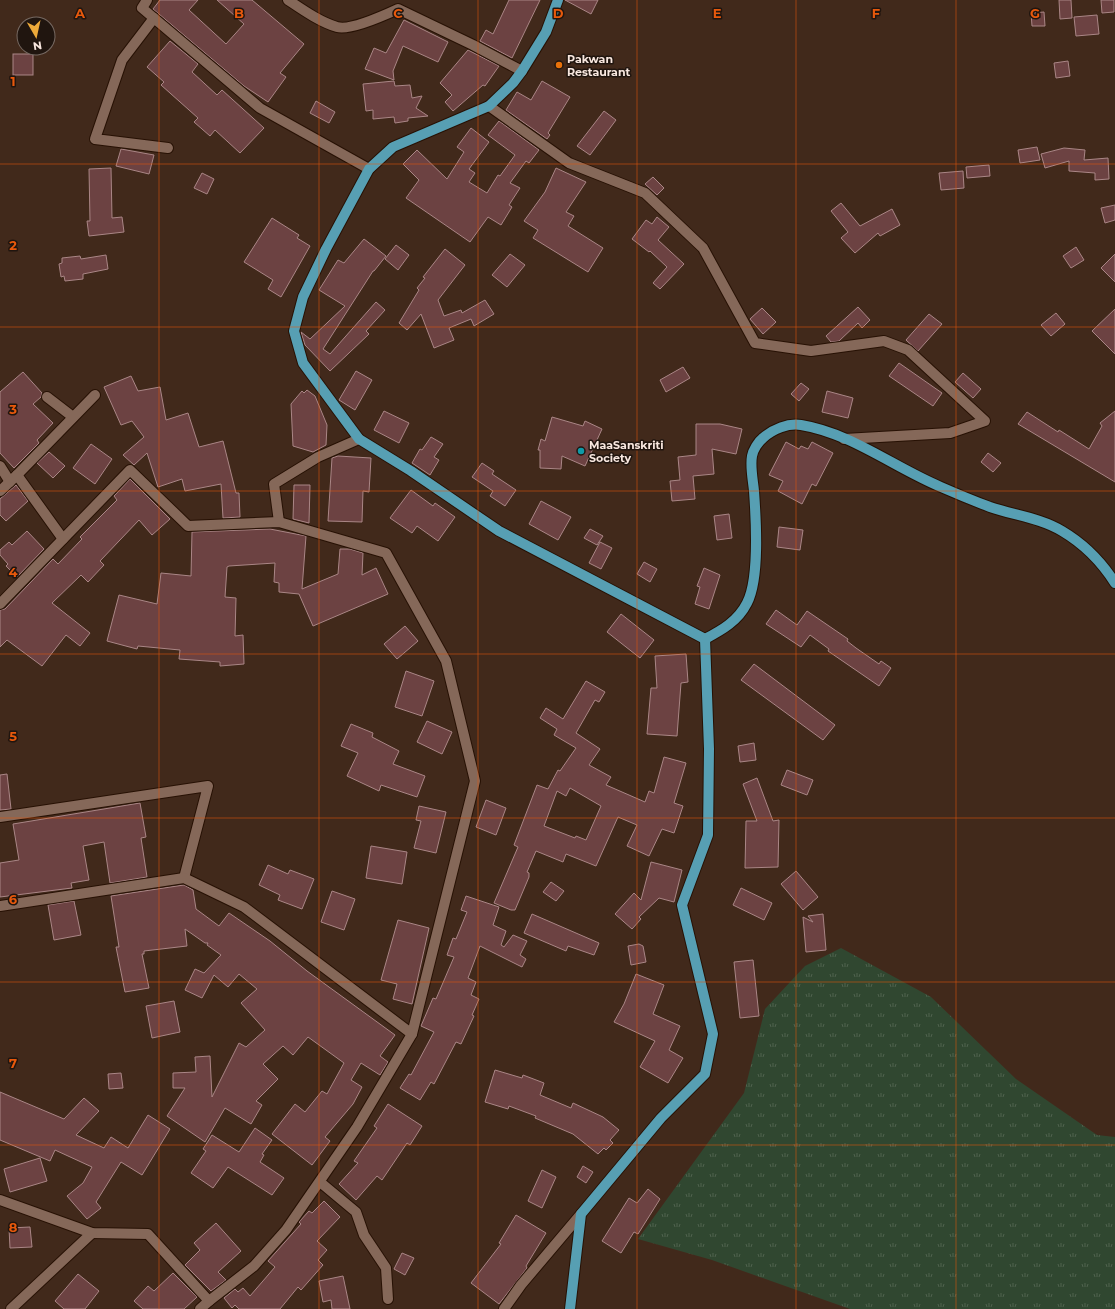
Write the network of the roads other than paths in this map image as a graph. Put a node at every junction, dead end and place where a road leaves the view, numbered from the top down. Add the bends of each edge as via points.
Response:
1 (147, 0) edge
2 (288, 0) edge
3 (558, 0) edge
4 (154, 18) junction
5 (522, 71) junction
6 (489, 106) junction
7 (168, 148) dead end
8 (369, 169) junction
9 (95, 395) dead end
10 (47, 397) dead end
11 (73, 417) junction
12 (359, 438) junction
13 (844, 439) junction
14 (0, 466) edge
15 (13, 479) junction
16 (0, 491) edge
17 (278, 522) junction
18 (63, 539) junction
19 (1115, 583) edge
20 (0, 604) edge
21 (705, 639) junction
22 (0, 817) edge
23 (184, 878) junction
24 (0, 906) edge
25 (412, 1034) junction
26 (320, 1182) junction
27 (0, 1200) edge
28 (581, 1214) junction
29 (92, 1233) junction
30 (388, 1299) dead end
31 (209, 1301) junction
32 (11, 1309) edge
33 (200, 1309) edge
34 (504, 1309) edge
35 (570, 1309) edge

1 - 4 street via 142,8
2 - 5 street via 338,28 372,22 398,9
3 - 5 main road via 546,32
4 - 7 street via 122,60 95,139
4 - 8 street via 260,108
5 - 6 main road
6 - 8 main road via 393,147
6 - 13 street via 569,163 645,193 703,248 755,343 811,351 884,341 908,350 985,421 950,433
8 - 12 main road via 306,290 294,331 303,363
9 - 11 street
10 - 11 street
11 - 15 street
12 - 17 street via 318,457 274,484
12 - 21 main road via 499,531
13 - 19 main road via 939,486 990,507 1061,530 1093,554
13 - 21 main road via 821,430 795,425 779,428 762,439 752,456 756,536 753,584 748,602 726,627
14 - 15 street
15 - 16 street
15 - 18 street
17 - 18 street via 188,526 130,470
17 - 25 street via 386,553 446,661 475,781
18 - 20 street
21 - 28 main road via 709,749 708,835 682,905 713,1034 705,1074 661,1118
22 - 23 street via 208,786
23 - 24 street
23 - 25 street via 244,907
25 - 26 street via 357,1127
26 - 30 street via 356,1212 364,1235 386,1268
26 - 31 street via 286,1230 254,1266
27 - 29 street
28 - 34 street
28 - 35 main road
29 - 31 street via 148,1234
29 - 32 street
31 - 33 street

